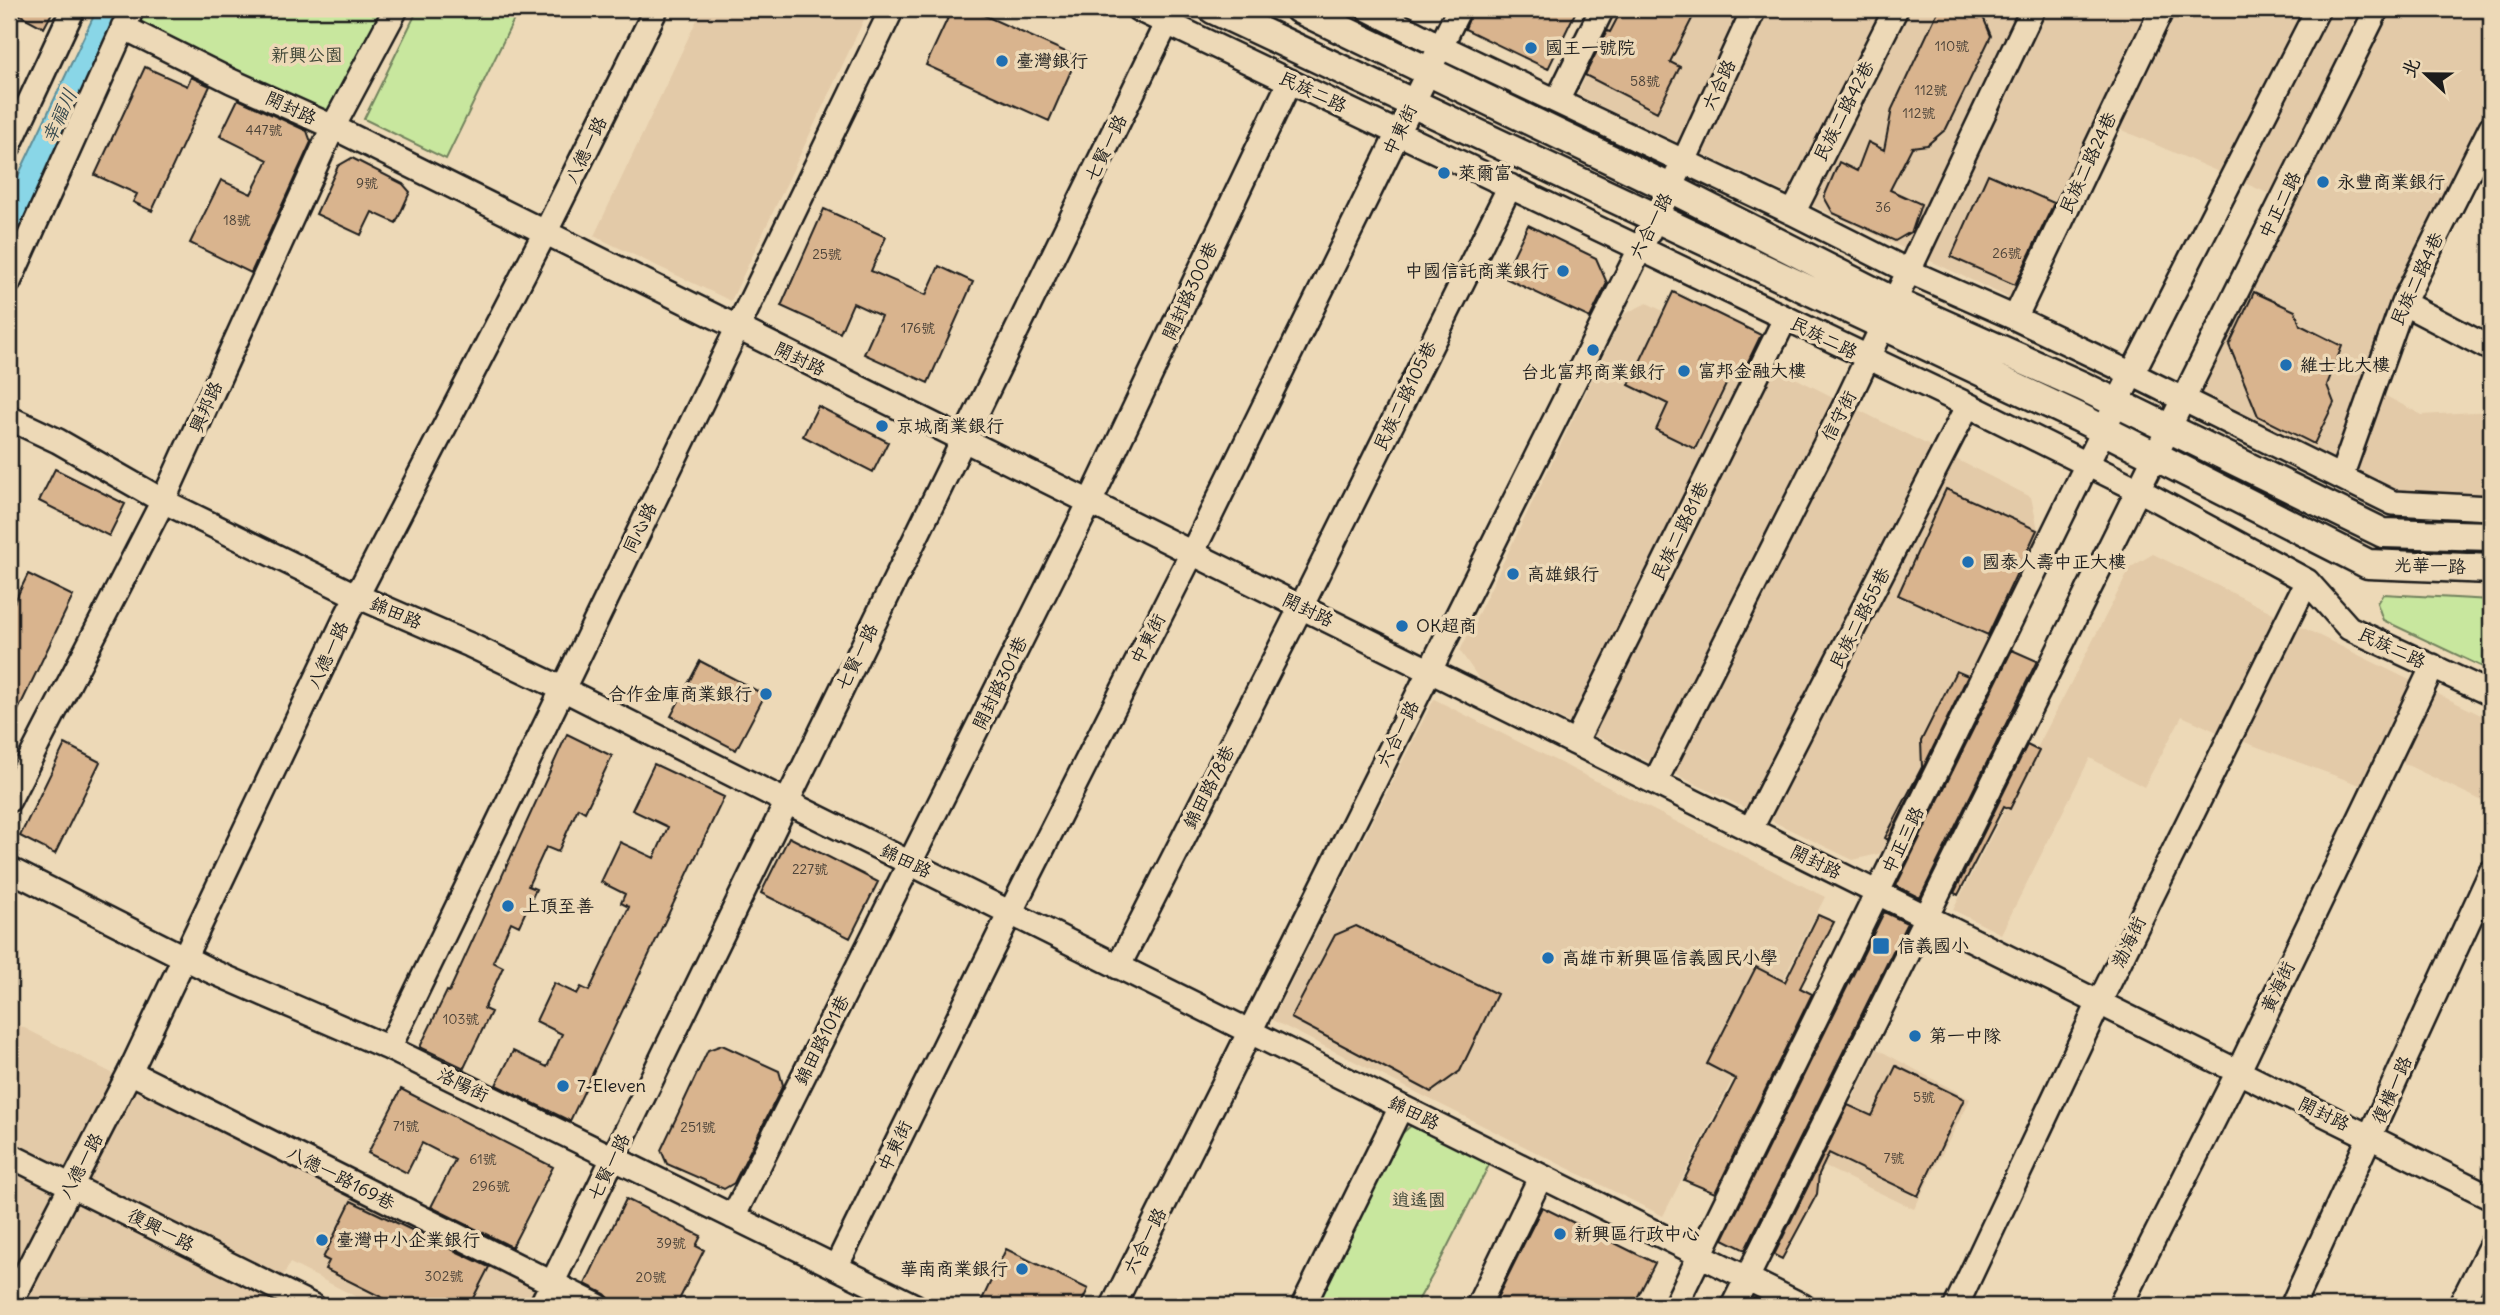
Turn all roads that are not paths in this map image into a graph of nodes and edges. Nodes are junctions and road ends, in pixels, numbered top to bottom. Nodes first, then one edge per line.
1 (73, 9) edge
2 (396, 9) edge
3 (656, 9) edge
4 (892, 9) edge
5 (1138, 9) edge
6 (1213, 9) edge
7 (1299, 9) edge
8 (1368, 9) edge
9 (1459, 9) edge
10 (1602, 9) edge
11 (1754, 9) edge
12 (1896, 9) edge
13 (2032, 9) edge
14 (2162, 9) edge
15 (2318, 9) edge
16 (2377, 9) edge
17 (1170, 15) edge
18 (128, 18) edge
19 (1434, 58) junction
20 (1290, 81) junction
21 (1557, 101) junction
22 (1413, 103) junction
23 (333, 127) junction
24 (2491, 127) edge
25 (1399, 132) junction
26 (9, 146) edge
27 (2484, 160) edge
28 (1684, 161) junction
29 (1510, 186) junction
30 (1670, 188) junction
31 (1793, 213) junction
32 (1655, 218) junction
33 (544, 232) junction
34 (1640, 249) junction
35 (1908, 271) junction
36 (9, 282) edge
37 (2403, 303) junction
38 (1888, 314) junction
39 (2015, 318) junction
40 (1785, 319) junction
41 (737, 328) junction
42 (2491, 349) edge
43 (1867, 358) junction
44 (2132, 374) junction
45 (2183, 401) junction
46 (2117, 404) junction
47 (1968, 405) junction
48 (9, 418) edge
49 (2104, 430) junction
50 (2168, 430) junction
51 (963, 439) junction
52 (2156, 456) junction
53 (2087, 465) junction
54 (2341, 477) junction
55 (2139, 490) junction
56 (163, 501) junction
57 (1090, 502) junction
58 (2491, 508) edge
59 (2383, 533) joint
60 (2491, 536) edge
61 (1192, 553) junction
62 (2368, 564) joint
63 (2491, 569) edge
64 (2307, 581) junction
65 (357, 596) junction
66 (1301, 607) junction
67 (2433, 666) junction
68 (1430, 671) junction
69 (563, 688) junction
70 (2491, 694) edge
71 (1575, 743) junction
72 (1655, 782) junction
73 (9, 800) edge
74 (787, 802) junction
75 (1750, 830) junction
76 (911, 864) junction
77 (9, 869) edge
78 (2491, 872) edge
79 (1877, 893) junction
80 (1010, 913) junction
81 (1926, 917) junction
82 (186, 958) junction
83 (1118, 967) junction
84 (2099, 1003) junction
85 (1250, 1032) junction
86 (389, 1048) junction
87 (130, 1072) junction
88 (2238, 1072) junction
89 (1401, 1107) junction
90 (2371, 1138) junction
91 (9, 1155) edge
92 (613, 1158) junction
93 (1541, 1176) junction
94 (71, 1185) junction
95 (2491, 1197) edge
96 (733, 1217) junction
97 (2491, 1245) edge
98 (1700, 1255) junction
99 (836, 1268) junction
100 (1747, 1278) junction
101 (552, 1284) junction
102 (9, 1306) edge
103 (313, 1306) edge
104 (541, 1306) edge
105 (598, 1306) edge
106 (915, 1306) edge
107 (1113, 1306) edge
108 (1303, 1306) edge
109 (1478, 1306) edge
110 (1675, 1306) edge
111 (1733, 1306) edge
112 (1803, 1306) edge
113 (1956, 1306) edge
114 (2120, 1306) edge
115 (2292, 1306) edge
116 (2460, 1306) edge

1 - 26 street
2 - 23 street, 興邦路
3 - 33 street, 八德一路
4 - 41 street, 同心路
5 - 17 street, 民族二路
6 - 22 main road, 民族二路
7 - 19 main road, 民族二路
8 - 19 street, 民族二路
9 - 19 street, 中東街
10 - 21 street
11 - 28 street, 六合路
12 - 31 street, 民族二路42巷
13 - 35 street, 信守街
14 - 39 street, 民族二路24巷
15 - 44 street
16 - 45 street, 中正二路
17 - 20 street, 民族二路
17 - 51 street, 七賢一路
18 - 23 street, 開封路
18 - 36 street
19 - 21 street, 民族二路
19 - 22 street, 中東街
19 - 30 main road, 民族二路
20 - 25 street, 民族二路
20 - 57 street, 開封路300巷
21 - 28 street, 民族二路
22 - 25 street, 中東街
22 - 32 main road, 民族二路
23 - 33 street, 開封路
23 - 56 street, 興邦路
24 - 27 street, 民族二路4巷
25 - 29 street, 民族二路
25 - 61 street, 中東街
27 - 37 street, 民族二路4巷
28 - 30 street, 六合一路
28 - 31 street, 民族二路
29 - 34 street, 民族二路
29 - 66 street, 民族二路105巷
30 - 32 street, 六合一路
30 - 38 main road, 民族二路
31 - 35 street, 民族二路
32 - 34 street, 六合一路
32 - 38 main road, 民族二路
33 - 41 street, 開封路
33 - 65 street, 八德一路
34 - 40 street, 民族二路
34 - 68 street, 六合一路
35 - 38 street, 信守街
35 - 39 street, 民族二路
37 - 42 street
37 - 54 street, 民族二路4巷
38 - 43 street, 信守街
38 - 46 main road, 民族二路
38 - 49 main road, 民族二路
39 - 44 street, 民族二路
40 - 43 street, 民族二路
40 - 71 street, 民族二路81巷
41 - 51 street, 開封路
41 - 69 street, 同心路
43 - 47 street, 民族二路
43 - 72 street, 信守街
44 - 45 street, 民族二路
44 - 46 street, 中正三路
45 - 50 street
45 - 54 street, 民族二路
46 - 49 street, 中正三路
46 - 50 main road, 民族二路
47 - 53 street, 民族二路
47 - 75 street, 民族二路55巷
48 - 56 street, 錦田路
49 - 52 main road, 民族二路
49 - 53 street, 中正三路
50 - 52 street
50 - 59 main road, 民族二路
51 - 57 street, 開封路
51 - 74 street, 七賢一路
52 - 55 street
52 - 62 main road, 民族二路
53 - 55 street, 民族二路
53 - 79 street, 中正三路
54 - 58 street, 民族二路
55 - 64 street, 民族二路
55 - 81 street
56 - 65 street, 錦田路
56 - 73 street, 興邦路
57 - 61 street, 開封路
57 - 76 street, 開封路301巷
59 - 60 main road, 光華一路
61 - 66 street, 開封路
61 - 80 street, 中東街
62 - 63 main road, 光華一路
64 - 67 street, 民族二路
64 - 84 street, 渤海街
65 - 69 street, 錦田路
65 - 82 street, 八德一路
66 - 68 street, 開封路
66 - 83 street, 錦田路78巷
67 - 70 street, 民族二路
67 - 88 street, 黃海街
68 - 71 street, 開封路
68 - 85 street, 六合一路
69 - 74 street, 錦田路
69 - 86 street, 同心路
71 - 72 street, 開封路
72 - 75 street, 開封路
74 - 76 street, 錦田路
74 - 92 street, 七賢一路
75 - 79 street, 開封路
76 - 80 street, 錦田路
76 - 96 street, 錦田路101巷
77 - 82 street, 洛陽街
78 - 90 street, 復橫一路
79 - 81 street, 開封路
79 - 98 street, 中正三路
80 - 83 street, 錦田路
80 - 99 street, 中東街
81 - 84 street, 開封路
81 - 100 street
82 - 86 street, 洛陽街
82 - 87 street, 八德一路
83 - 85 street, 錦田路
84 - 88 street, 開封路
84 - 113 street, 渤海街
85 - 89 street, 錦田路
85 - 107 street, 六合一路
86 - 92 street, 洛陽街
87 - 94 street, 八德一路
87 - 101 street, 八德一路169巷
88 - 90 street, 開封路
88 - 114 street, 黃海街
89 - 93 street, 錦田路
89 - 108 street
90 - 95 street, 開封路
90 - 115 street, 復橫一路
91 - 94 street, 復興一路
92 - 96 street, 洛陽街
92 - 101 street, 七賢一路
93 - 98 street, 錦田路
93 - 109 street
94 - 102 street, 八德一路
94 - 103 street, 復興一路
96 - 99 street, 洛陽街
97 - 116 street
98 - 100 street, 錦田路
98 - 110 street, 中正三路
99 - 106 street, 洛陽街
100 - 111 street
100 - 112 street, 錦田路
101 - 104 street, 七賢一路
101 - 105 street, 八德一路169巷

